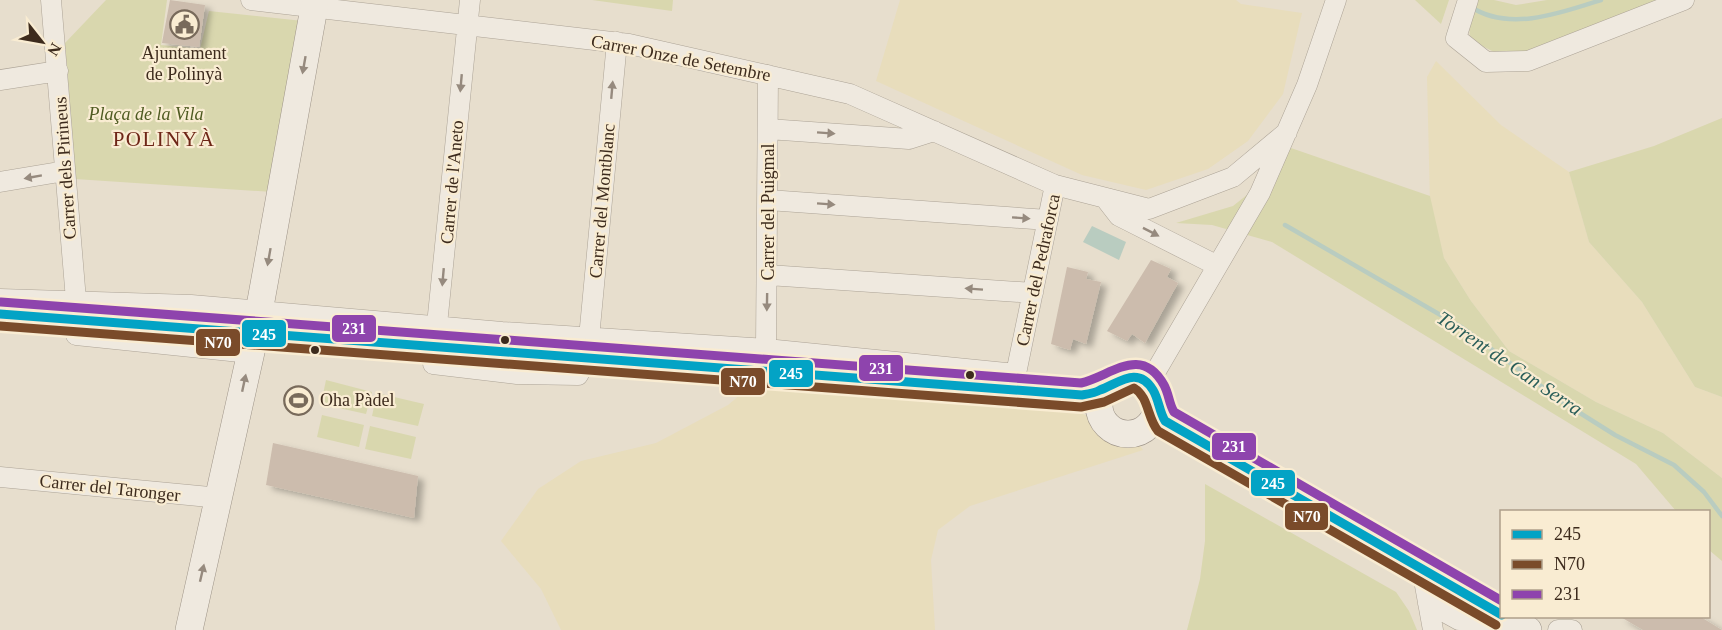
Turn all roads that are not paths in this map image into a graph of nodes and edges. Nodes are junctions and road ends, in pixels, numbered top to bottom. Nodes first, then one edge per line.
1 (51, 0) edge
2 (251, 0) edge
3 (470, 0) edge
4 (1336, 0) edge
5 (1468, 0) edge
6 (1684, 0) edge
7 (314, 8) junction
8 (467, 25) junction
9 (617, 42) junction
10 (58, 71) junction
11 (768, 75) junction
12 (0, 80) edge
13 (768, 129) junction
14 (934, 131) junction
15 (1287, 132) junction
16 (65, 171) junction
17 (0, 182) edge
18 (1055, 184) junction
19 (1105, 198) junction
20 (768, 200) junction
21 (1048, 220) junction
22 (1216, 265) junction
23 (768, 275) junction
24 (1033, 293) junction
25 (0, 299) edge
26 (0, 314) edge
27 (76, 318) junction
28 (255, 333) junction
29 (436, 346) junction
30 (588, 348) junction
31 (766, 349) junction
32 (1014, 383) junction
33 (1095, 398) junction
34 (1153, 398) junction
35 (0, 477) edge
36 (220, 498) junction
37 (1422, 569) junction
38 (1428, 603) junction
39 (1500, 616) edge
40 (1462, 617) edge
41 (1507, 618) edge
42 (189, 630) edge
43 (1433, 630) edge
44 (1496, 630) edge
45 (1528, 630) edge
46 (1558, 630) edge
47 (1572, 630) edge

1 - 10 street, Carrer dels Pirineus
2 - 7 street, Carrer Onze de Setembre
3 - 8 street, Carrer de l'Aneto
4 - 15 street
5 - 6 street
7 - 8 street, Carrer Onze de Setembre
7 -> 28 street
8 - 9 street, Carrer Onze de Setembre
8 -> 29 street, Carrer de l'Aneto
9 - 11 street, Carrer Onze de Setembre
30 -> 9 street, Carrer del Montblanc
10 - 12 street
10 - 16 street, Carrer dels Pirineus
11 - 13 street, Carrer del Puigmal
11 - 14 street, Carrer Onze de Setembre
13 -> 14 street
13 - 20 street, Carrer del Puigmal
14 - 18 street, Carrer Onze de Setembre
15 - 19 street, Carrer Onze de Setembre
15 - 22 street
16 -> 17 street
16 - 27 street, Carrer dels Pirineus
18 - 19 street, Carrer Onze de Setembre
18 - 21 street, Carrer del Pedraforca
19 -> 22 street
20 -> 21 street
20 - 23 street, Carrer del Puigmal
21 - 24 street, Carrer del Pedraforca
22 - 34 street
24 -> 23 street
23 -> 31 street, Carrer del Puigmal
24 - 32 street, Carrer del Pedraforca
25 - 27 street
26 - 27 street
27 - 28 street
28 - 29 street
36 -> 28 street
29 - 30 street
30 - 31 street
30 - 32 street
31 - 32 street
32 - 33 street
33 - 34 street
33 - 34 street
34 - 37 street
35 - 36 street, Carrer del Taronger
42 -> 36 street
37 - 38 street
37 - 40 street
38 - 40 street
38 - 43 street
39 - 40 street
40 - 44 street
41 - 45 street
46 - 47 street

